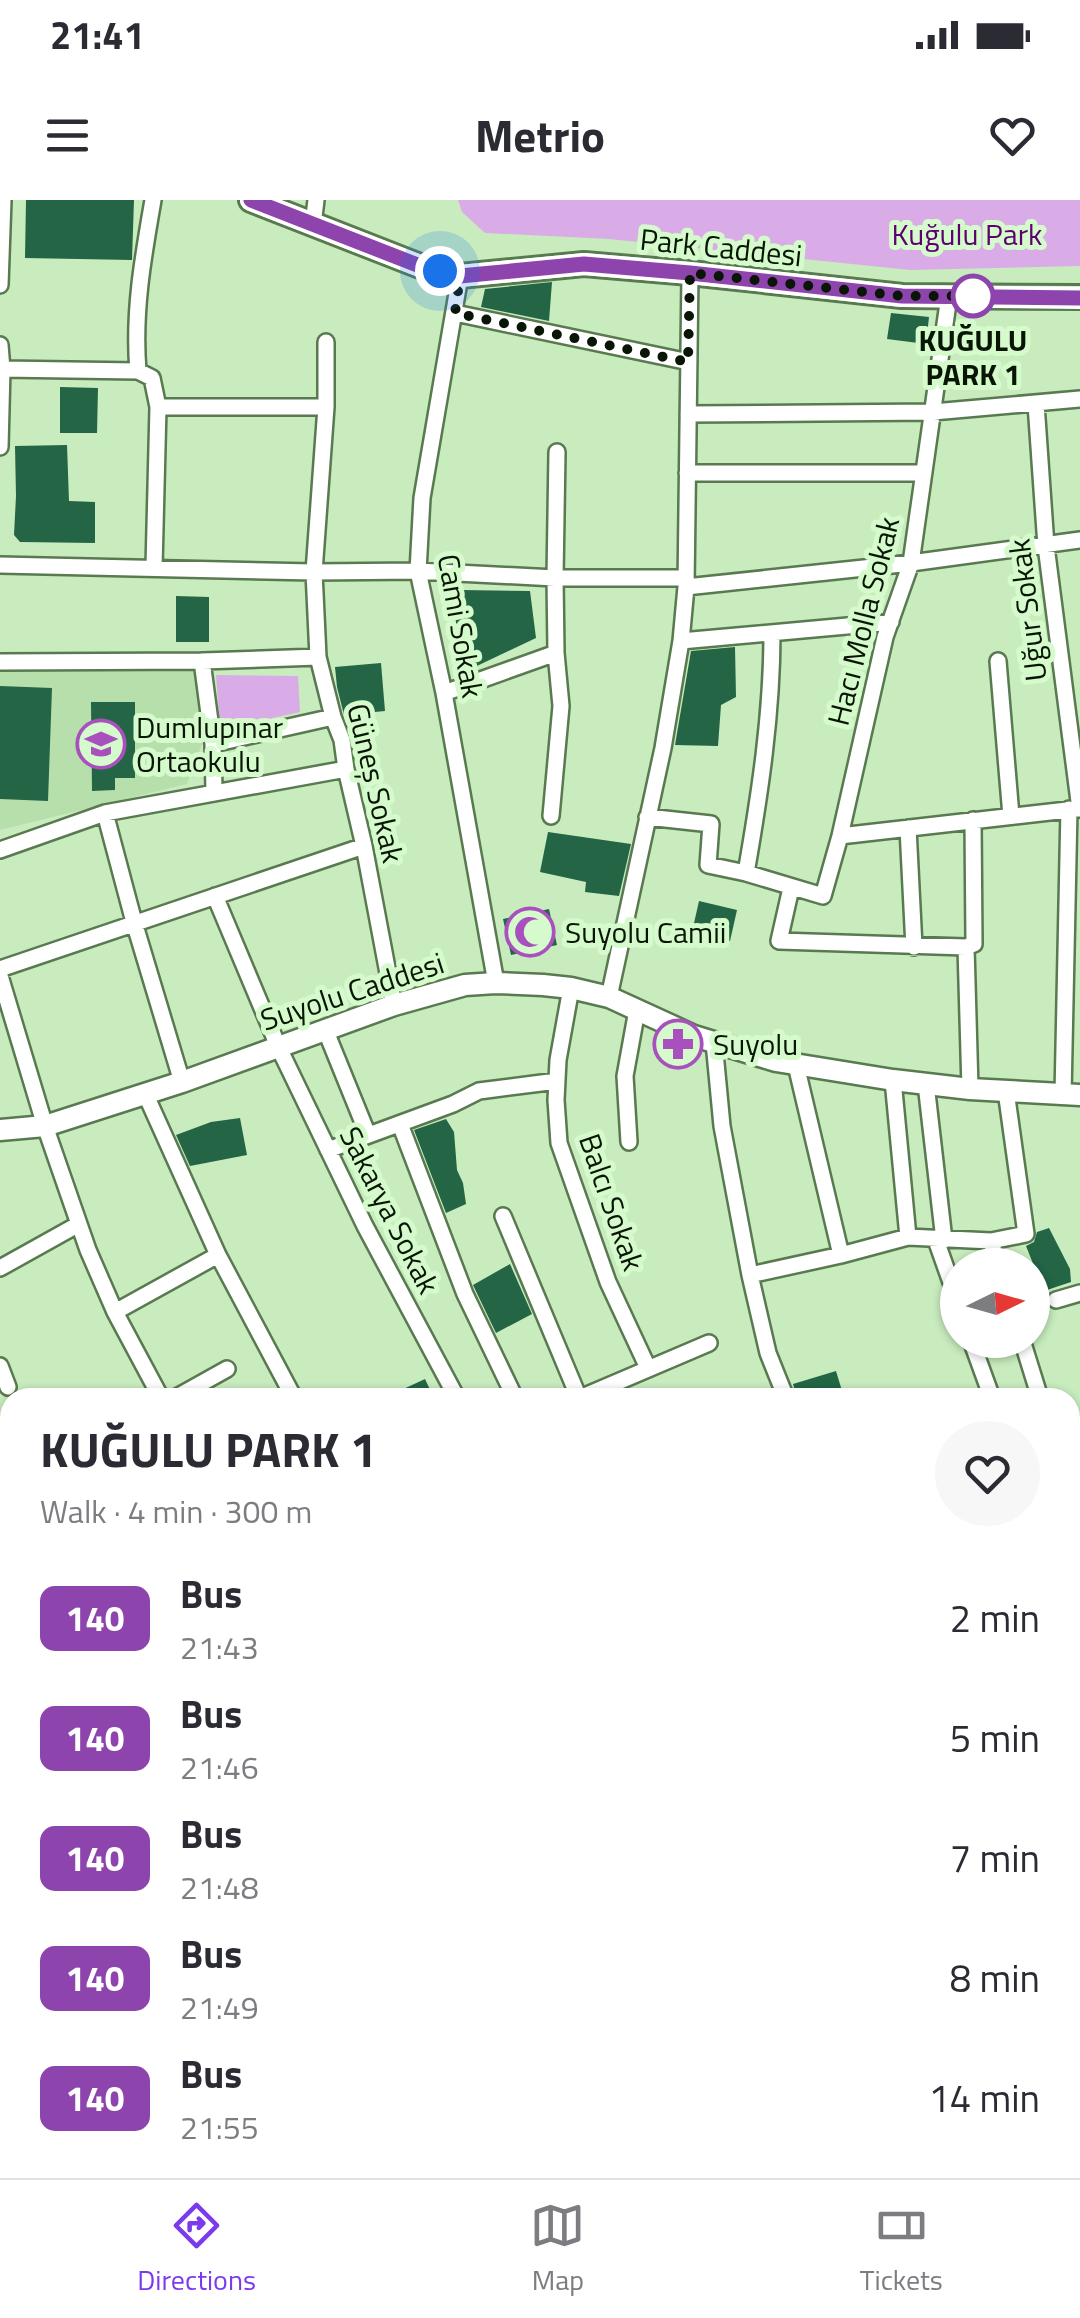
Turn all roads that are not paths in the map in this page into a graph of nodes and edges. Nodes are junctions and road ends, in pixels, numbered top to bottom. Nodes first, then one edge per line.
1 (3, 200) edge
2 (153, 200) edge
3 (251, 200) edge
4 (316, 200) edge
5 (314, 225) junction
6 (690, 273) junction
7 (460, 276) junction
8 (0, 285) edge
9 (949, 296) junction
10 (1080, 298) edge
11 (455, 313) junction
12 (326, 342) dead end
13 (0, 346) edge
14 (688, 362) junction
15 (2, 369) edge
16 (138, 371) junction
17 (1080, 399) edge
18 (1036, 404) junction
19 (158, 407) junction
20 (326, 407) junction
21 (933, 412) junction
22 (688, 414) junction
23 (0, 447) edge
24 (557, 452) dead end
25 (687, 473) junction
26 (924, 473) junction
27 (1080, 540) edge
28 (1046, 546) junction
29 (911, 563) junction
30 (0, 565) edge
31 (154, 567) junction
32 (314, 572) junction
33 (418, 572) junction
34 (555, 578) junction
35 (686, 583) junction
36 (891, 622) junction
37 (772, 633) junction
38 (681, 641) junction
39 (556, 653) junction
40 (318, 657) junction
41 (202, 661) junction
42 (998, 661) dead end
43 (0, 662) edge
44 (444, 693) junction
45 (333, 717) junction
46 (213, 744) junction
47 (346, 768) junction
48 (214, 791) junction
49 (1076, 809) edge
50 (106, 813) junction
51 (551, 816) dead end
52 (1011, 816) junction
53 (648, 817) junction
54 (973, 820) junction
55 (908, 828) junction
56 (840, 836) junction
57 (364, 846) junction
58 (0, 850) edge
59 (746, 873) junction
60 (791, 888) junction
61 (215, 896) junction
62 (134, 922) junction
63 (914, 947) junction
64 (966, 947) junction
65 (0, 972) edge
66 (496, 983) junction
67 (571, 988) junction
68 (608, 997) junction
69 (394, 1005) junction
70 (638, 1010) junction
71 (324, 1029) junction
72 (714, 1042) junction
73 (278, 1046) junction
74 (796, 1065) junction
75 (894, 1080) junction
76 (557, 1081) junction
77 (182, 1082) junction
78 (926, 1084) junction
79 (970, 1089) junction
80 (1006, 1092) junction
81 (145, 1093) junction
82 (1072, 1095) edge
83 (400, 1124) junction
84 (46, 1126) junction
85 (0, 1130) edge
86 (368, 1136) junction
87 (629, 1142) dead end
88 (328, 1150) junction
89 (504, 1216) dead end
90 (79, 1224) junction
91 (908, 1237) junction
92 (940, 1240) junction
93 (990, 1241) junction
94 (942, 1248) edge
95 (992, 1248) edge
96 (218, 1255) junction
97 (841, 1255) junction
98 (0, 1268) edge
99 (750, 1276) junction
100 (1080, 1293) edge
101 (1056, 1300) dead end
102 (114, 1312) junction
103 (709, 1343) dead end
104 (978, 1358) edge
105 (1028, 1358) edge
106 (0, 1366) edge
107 (227, 1368) dead end
108 (648, 1368) junction
109 (8, 1387) dead end
110 (156, 1388) edge
111 (193, 1388) edge
112 (289, 1388) edge
113 (451, 1388) edge
114 (510, 1388) edge
115 (576, 1388) edge
116 (610, 1388) edge
117 (782, 1388) edge
118 (988, 1388) edge
119 (1037, 1388) edge

1 - 8 street
2 - 16 street
3 - 5 main road, Park Caddesi
4 - 5 street
5 - 7 main road, Park Caddesi
6 - 7 main road, Park Caddesi
6 - 9 main road, Park Caddesi
6 - 14 street
7 - 11 street, Cami Sokak
9 - 10 main road, Park Caddesi
9 - 21 street, Hacı Molla Sokak
11 - 14 street
11 - 33 street, Cami Sokak
12 - 20 street, Güneş Sokak
13 - 15 street
14 - 22 street
15 - 16 street
15 - 23 street
16 - 19 street
17 - 18 street
18 - 21 street
18 - 28 street, Uğur Sokak
19 - 20 street
19 - 31 street
20 - 32 street, Güneş Sokak
21 - 22 street
21 - 26 street, Hacı Molla Sokak
22 - 25 street
24 - 34 street
25 - 26 street
25 - 35 street
26 - 29 street, Hacı Molla Sokak
27 - 28 street
28 - 29 street
28 - 49 street, Uğur Sokak
29 - 35 street
29 - 36 street, Hacı Molla Sokak
30 - 31 street
31 - 32 street
32 - 33 street
32 - 40 street, Güneş Sokak
33 - 34 street
33 - 44 street, Cami Sokak
34 - 35 street
34 - 39 street
35 - 38 street
36 - 37 street
36 - 56 street, Hacı Molla Sokak
37 - 38 street
37 - 59 street
38 - 53 street
39 - 44 street
39 - 51 street
40 - 41 street
40 - 45 street, Güneş Sokak
41 - 43 street
41 - 46 street
42 - 52 street
44 - 66 street, Cami Sokak
45 - 46 street
45 - 47 street, Güneş Sokak
46 - 48 street
47 - 48 street
47 - 57 street, Güneş Sokak
48 - 50 street
49 - 52 street
49 - 82 street, Uğur Sokak
50 - 58 street
50 - 62 street
52 - 54 street
53 - 59 street
53 - 68 street
54 - 55 street
54 - 64 street
55 - 56 street
55 - 63 street
56 - 60 street, Hacı Molla Sokak
57 - 61 street
57 - 69 street, Güneş Sokak
59 - 60 street
60 - 63 street
61 - 62 street
61 - 73 street, Sakarya Sokak
62 - 65 street
62 - 77 street
63 - 64 street
64 - 79 street
65 - 84 street
66 - 67 street, Suyolu Caddesi
66 - 69 street, Suyolu Caddesi
67 - 68 street, Suyolu Caddesi
67 - 76 street, Balcı Sokak
68 - 70 street, Suyolu Caddesi
69 - 71 street, Suyolu Caddesi
70 - 72 street, Suyolu Caddesi
70 - 87 street
71 - 73 street, Suyolu Caddesi
71 - 86 street
72 - 74 street, Suyolu Caddesi
72 - 99 street
73 - 77 street, Suyolu Caddesi
73 - 88 street, Sakarya Sokak
74 - 75 street, Suyolu Caddesi
74 - 97 street
75 - 78 street, Suyolu Caddesi
75 - 91 street
76 - 83 street
76 - 108 street, Balcı Sokak
77 - 81 street, Suyolu Caddesi
78 - 79 street, Suyolu Caddesi
78 - 92 street
79 - 80 street, Suyolu Caddesi
80 - 82 street, Suyolu Caddesi
80 - 93 street
81 - 84 street, Suyolu Caddesi
81 - 96 street
83 - 86 street
83 - 114 street
84 - 85 street, Suyolu Caddesi
84 - 90 street
86 - 88 street
88 - 113 street, Sakarya Sokak
89 - 115 street
90 - 98 street
90 - 102 street
91 - 92 street
91 - 97 street
92 - 93 street
92 - 94 street
93 - 95 street
96 - 102 street
96 - 112 street
97 - 99 street
99 - 117 street
100 - 101 street
102 - 110 street
103 - 108 street
104 - 118 street
105 - 119 street
106 - 109 street
107 - 111 street
108 - 116 street

